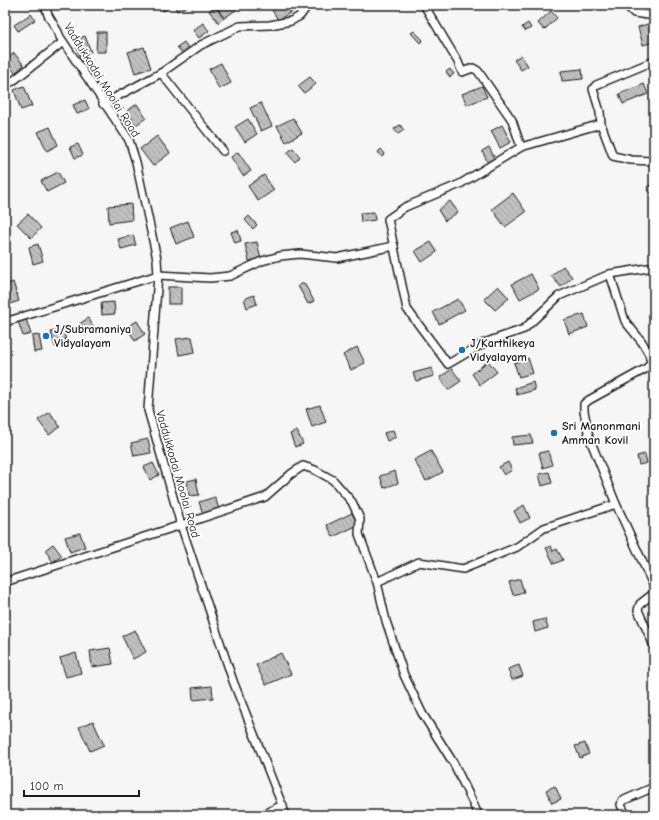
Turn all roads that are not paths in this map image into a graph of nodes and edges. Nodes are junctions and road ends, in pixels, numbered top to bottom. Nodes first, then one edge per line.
1 (44, 5) edge
2 (308, 5) edge
3 (424, 5) edge
4 (626, 5) edge
5 (654, 13) edge
6 (63, 42) junction
7 (654, 61) edge
8 (161, 73) junction
9 (5, 85) edge
10 (104, 104) junction
11 (601, 124) junction
12 (522, 147) junction
13 (223, 151) dead end
14 (654, 164) edge
15 (394, 246) junction
16 (654, 267) edge
17 (610, 274) junction
18 (158, 275) junction
19 (5, 322) edge
20 (616, 504) junction
21 (181, 526) junction
22 (5, 582) edge
23 (377, 582) junction
24 (654, 585) edge
25 (654, 593) edge
26 (654, 646) edge
27 (654, 720) edge
28 (654, 725) edge
29 (654, 787) edge
30 (283, 805) junction
31 (261, 815) edge
32 (286, 815) edge
33 (478, 815) edge
34 (626, 815) edge

1 - 6 street, Vaddukkodai Moolai Road
2 - 8 street
3 - 12 street
4 - 5 street
6 - 9 street
6 - 10 street, Vaddukkodai Moolai Road
7 - 11 street
8 - 10 street
8 - 13 street
10 - 18 street, Vaddukkodai Moolai Road
11 - 12 street
11 - 14 street
12 - 15 street
15 - 17 street
15 - 18 street
16 - 17 street
17 - 20 street
18 - 19 street
18 - 21 street, Vaddukkodai Moolai Road
20 - 23 street
20 - 24 street
21 - 22 street
21 - 23 street
21 - 30 street, Vaddukkodai Moolai Road
23 - 33 street
25 - 26 street
27 - 28 street
29 - 34 street
30 - 31 street
30 - 32 street, Vaddukkodai Moolai Road

